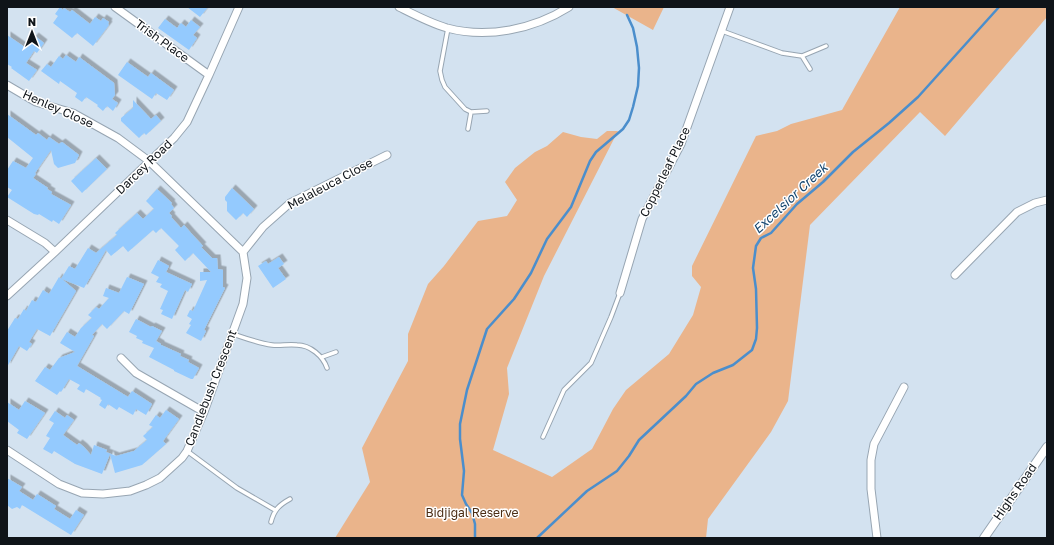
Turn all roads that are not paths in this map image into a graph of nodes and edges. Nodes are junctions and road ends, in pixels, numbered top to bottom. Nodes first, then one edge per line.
1 (115, 7) edge
2 (239, 7) edge
3 (399, 7) edge
4 (569, 7) edge
5 (730, 7) edge
6 (448, 28) junction
7 (722, 31) junction
8 (826, 46) dead end
9 (802, 56) junction
10 (810, 69) dead end
11 (209, 75) junction
12 (7, 85) edge
13 (487, 111) dead end
14 (471, 112) junction
15 (468, 129) dead end
16 (387, 155) dead end
17 (149, 161) junction
18 (1047, 200) edge
19 (7, 220) edge
20 (55, 252) junction
21 (243, 252) junction
22 (955, 275) dead end
23 (620, 293) joint
24 (7, 296) edge
25 (233, 334) junction
26 (336, 352) dead end
27 (322, 357) junction
28 (120, 358) dead end
29 (327, 368) dead end
30 (904, 387) dead end
31 (204, 412) junction
32 (543, 437) dead end
33 (1047, 447) edge
34 (7, 450) edge
35 (187, 451) junction
36 (290, 499) dead end
37 (275, 510) junction
38 (271, 522) dead end
39 (877, 538) edge
40 (984, 538) edge

1 - 11 street, Trish Place
2 - 11 street, Darcey Road
3 - 6 street
4 - 6 street
5 - 7 street, Copperleaf Place
6 - 14 lane
7 - 9 lane
7 - 23 street, Copperleaf Place
8 - 9 lane
9 - 10 lane
11 - 17 street, Darcey Road
12 - 17 street, Henley Close
13 - 14 lane
14 - 15 lane
16 - 21 street, Melaleuca Close
17 - 20 street, Darcey Road
17 - 21 street
18 - 22 street
19 - 20 street
20 - 24 street, Darcey Road
21 - 25 street, Candlebush Crescent
23 - 32 lane
25 - 27 lane
25 - 31 street, Candlebush Crescent
26 - 27 lane
27 - 29 lane
28 - 31 street
30 - 39 street
31 - 35 street, Candlebush Crescent
33 - 40 street, Highs Road
34 - 35 street, Candlebush Crescent
35 - 37 lane
36 - 37 lane
37 - 38 lane

